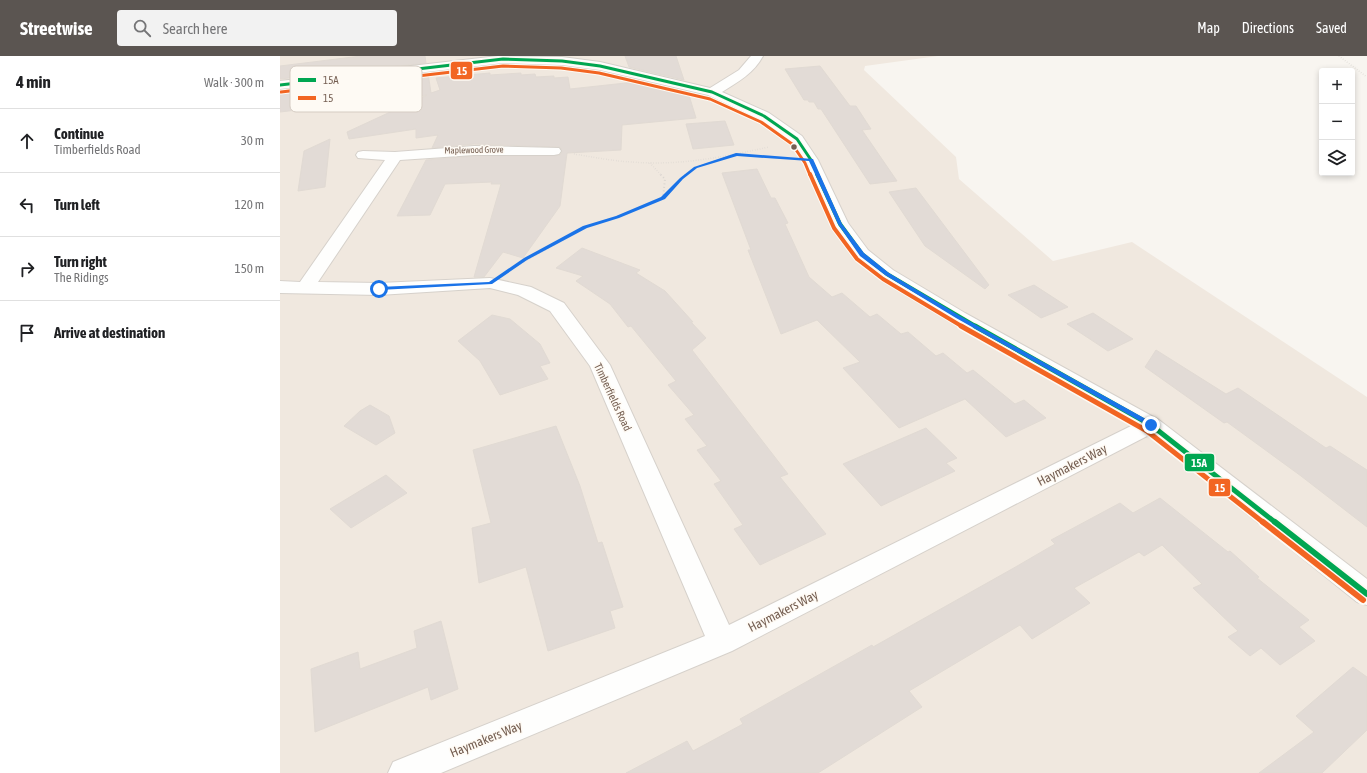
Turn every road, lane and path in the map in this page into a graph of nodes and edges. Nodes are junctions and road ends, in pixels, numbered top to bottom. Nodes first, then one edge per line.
1 (757, 56) edge
2 (1339, 56) edge
3 (504, 57) edge
4 (422, 67) edge
5 (1367, 77) edge
6 (290, 83) edge
7 (280, 84) edge
8 (712, 92) junction
9 (797, 139) junction
10 (554, 151) joint
11 (737, 154) junction
12 (363, 155) dead end
13 (395, 156) junction
14 (811, 160) junction
15 (650, 163) junction
16 (663, 198) junction
17 (490, 283) junction
18 (280, 287) edge
19 (306, 287) junction
20 (1151, 425) junction
21 (1367, 594) edge
22 (722, 642) junction
23 (404, 773) edge

1 - 8 street
2 - 5 path
3 - 4 street
3 - 8 street
6 - 7 street
8 - 9 street
9 - 11 path
9 - 14 street
10 - 13 street, Maplewood Grove
10 - 15 path
11 - 14 path
11 - 15 path
11 - 16 path
12 - 13 street, Maplewood Grove
13 - 19 street
14 - 20 street
15 - 16 path
16 - 17 path
17 - 19 street, Timberfields Road
17 - 22 street, Timberfields Road
18 - 19 street, Timberfields Road
20 - 21 street
20 - 22 street, Haymakers Way
22 - 23 street, Haymakers Way

